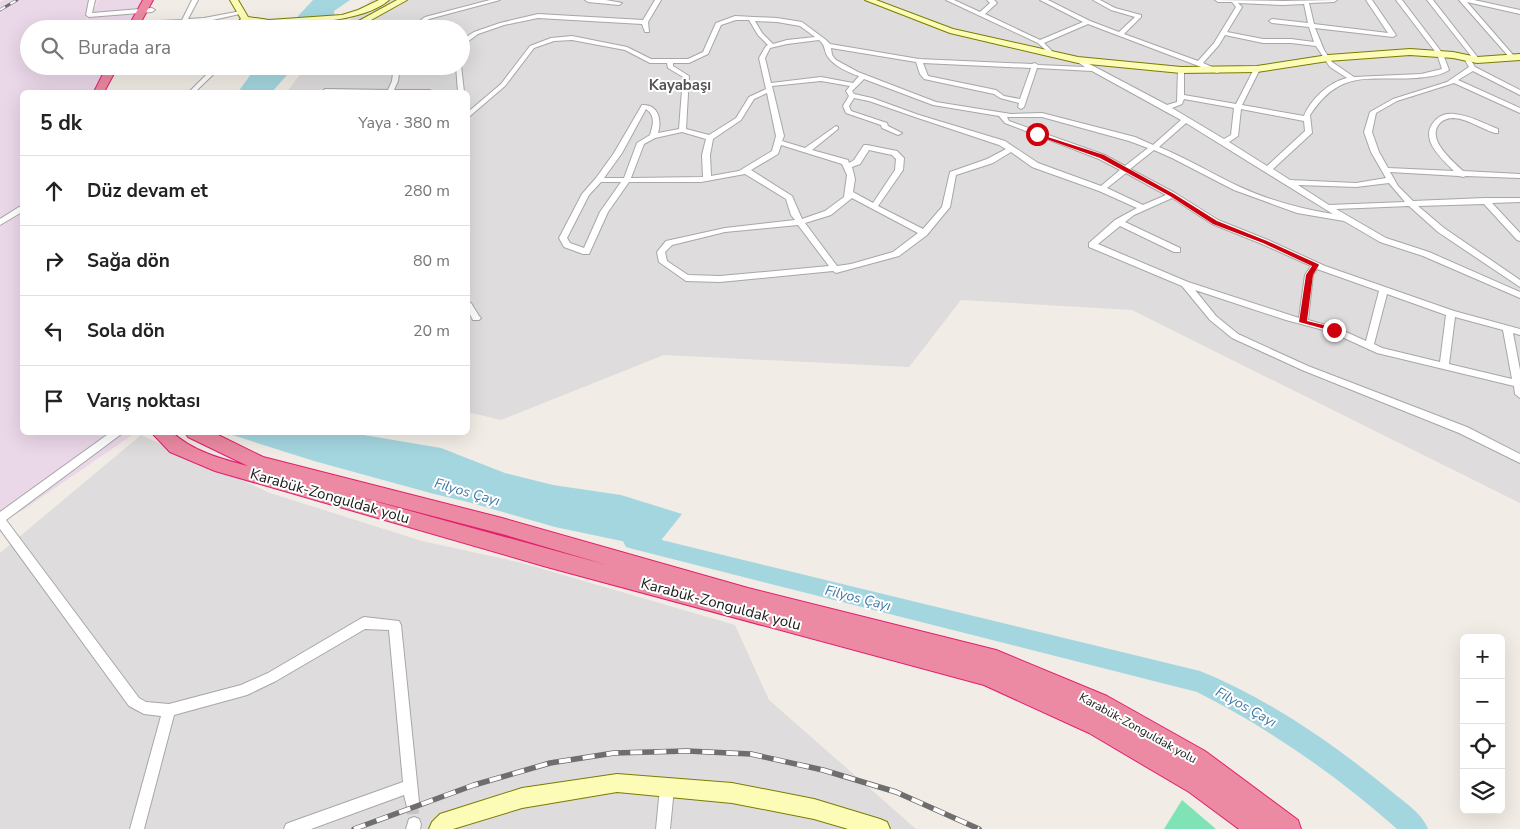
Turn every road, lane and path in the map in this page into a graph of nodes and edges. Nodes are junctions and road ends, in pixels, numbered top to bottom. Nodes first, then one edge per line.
1 (92, 0) edge
2 (157, 0) edge
3 (195, 0) edge
4 (234, 0) edge
5 (385, 0) edge
6 (399, 0) edge
7 (497, 0) edge
8 (588, 0) edge
9 (658, 0) edge
10 (869, 0) edge
11 (949, 0) edge
12 (990, 0) edge
13 (1043, 0) edge
14 (1096, 0) edge
15 (1218, 0) edge
16 (1334, 0) edge
17 (1369, 0) edge
18 (1399, 0) edge
19 (1430, 0) edge
20 (1462, 0) edge
21 (1466, 0) edge
22 (1234, 1) edge
23 (1306, 2) junction
24 (147, 7) edge
25 (620, 10) edge
26 (1520, 12) edge
27 (982, 14) junction
28 (751, 19) junction
29 (141, 20) edge
30 (185, 20) edge
31 (244, 20) edge
32 (314, 20) edge
33 (364, 20) edge
34 (424, 20) edge
35 (1272, 20) dead end
36 (645, 22) junction
37 (1088, 22) junction
38 (1311, 26) junction
39 (647, 31) dead end
40 (1224, 33) junction
41 (1120, 34) junction
42 (470, 36) edge
43 (820, 38) junction
44 (1040, 42) junction
45 (1319, 45) junction
46 (772, 46) junction
47 (828, 46) junction
48 (1052, 54) junction
49 (1440, 54) junction
50 (1516, 57) edge
51 (1328, 58) junction
52 (1078, 60) junction
53 (919, 61) junction
54 (670, 63) junction
55 (1199, 64) junction
56 (1475, 64) junction
57 (1035, 65) junction
58 (1093, 69) junction
59 (1257, 69) junction
60 (1181, 70) junction
61 (1217, 71) junction
62 (111, 75) edge
63 (114, 75) edge
64 (210, 75) edge
65 (396, 75) edge
66 (460, 75) edge
67 (863, 76) junction
68 (1353, 79) junction
69 (1453, 80) junction
70 (854, 85) junction
71 (768, 87) junction
72 (100, 90) edge
73 (109, 90) edge
74 (194, 90) edge
75 (392, 90) edge
76 (461, 90) edge
77 (1520, 93) edge
78 (852, 96) junction
79 (1180, 96) junction
80 (1023, 102) junction
81 (1238, 107) junction
82 (1166, 108) junction
83 (1520, 111) edge
84 (470, 113) edge
85 (1001, 114) junction
86 (1021, 115) junction
87 (1186, 119) junction
88 (1307, 119) junction
89 (836, 128) dead end
90 (682, 130) junction
91 (1495, 131) dead end
92 (898, 133) dead end
93 (653, 136) junction
94 (710, 138) junction
95 (625, 141) junction
96 (779, 142) junction
97 (1224, 142) junction
98 (641, 143) junction
99 (1154, 148) junction
100 (1012, 149) junction
101 (807, 150) junction
102 (848, 166) junction
103 (1125, 169) junction
104 (1268, 169) junction
105 (745, 170) junction
106 (1386, 170) junction
107 (1463, 175) junction
108 (1520, 176) edge
109 (707, 178) junction
110 (599, 180) junction
111 (1391, 180) junction
112 (626, 182) junction
113 (1288, 182) junction
114 (1102, 189) junction
115 (850, 193) junction
116 (1172, 195) junction
117 (1485, 200) junction
118 (1520, 200) edge
119 (1410, 203) junction
120 (20, 204) edge
121 (1326, 206) junction
122 (874, 207) junction
123 (1144, 208) junction
124 (20, 211) edge
125 (10, 217) junction
126 (1346, 219) junction
127 (801, 222) junction
128 (1118, 222) junction
129 (0, 223) edge
130 (924, 233) junction
131 (1520, 238) edge
132 (1177, 250) dead end
133 (1316, 265) junction
134 (836, 270) junction
135 (1185, 284) junction
136 (1520, 284) edge
137 (1384, 290) junction
138 (1520, 295) edge
139 (470, 308) edge
140 (1451, 313) junction
141 (476, 318) dead end
142 (1303, 322) junction
143 (1507, 328) junction
144 (1520, 332) edge
145 (1369, 346) junction
146 (1444, 366) junction
147 (1519, 384) edge
148 (1520, 394) edge
149 (115, 435) edge
150 (163, 435) edge
151 (200, 435) edge
152 (1520, 459) edge
153 (0, 519) edge
154 (169, 710) junction
155 (410, 786) junction
156 (666, 788) junction
157 (412, 802) tunnel mouth
158 (137, 829) edge
159 (291, 829) edge
160 (439, 829) edge
161 (663, 829) edge
162 (880, 829) edge
163 (1259, 829) edge
164 (1289, 829) edge

1 - 24 street
2 - 24 highway
3 - 30 street
4 - 31 street
5 - 32 street
6 - 33 street
7 - 34 street
8 - 25 street
9 - 36 street
10 - 48 street
11 - 27 street
12 - 27 street
13 - 37 street
14 - 41 street
15 - 22 street
16 - 23 street
17 - 38 street
18 - 49 street
19 - 56 street
20 - 50 street
21 - 26 street
22 - 23 street
22 - 40 street
23 - 38 street
24 - 29 highway
25 - 36 street
25 - 42 street
27 - 44 street
28 - 43 street
28 - 46 street
28 - 54 street
35 - 38 street
36 - 39 street
37 - 41 street
37 - 44 street
38 - 45 street
40 - 45 street
40 - 55 street
41 - 55 street
43 - 46 street
43 - 47 street
44 - 48 street
45 - 51 street
46 - 71 street
47 - 53 street
47 - 67 street
48 - 52 street
49 - 51 street
49 - 56 street
49 - 68 street
50 - 56 street
51 - 59 street
51 - 68 street
52 - 58 street
52 - 60 street
53 - 57 street
53 - 80 street
54 - 84 street
54 - 90 street
55 - 61 street
56 - 69 street
56 - 77 street
57 - 58 street
57 - 80 street
58 - 82 street
59 - 61 street
59 - 81 street
60 - 61 street
60 - 79 street
62 - 72 highway
63 - 73 highway
64 - 74 street
65 - 75 street
66 - 76 street
67 - 70 street
67 - 85 street
68 - 88 street
69 - 83 street
69 - 106 street
70 - 71 street
70 - 78 street
71 - 94 street
71 - 96 street
78 - 92 street
78 - 100 street
79 - 81 street
79 - 82 street
80 - 86 street
81 - 88 street
81 - 97 street
82 - 87 street
85 - 86 street
85 - 103 street
86 - 99 street
87 - 97 street
87 - 99 street
88 - 104 street
89 - 101 street
90 - 93 street
90 - 94 street
91 - 107 street
93 - 95 street
93 - 98 street
94 - 109 street
95 - 98 street
95 - 110 street
96 - 101 street
96 - 105 street
97 - 104 street
98 - 112 street
99 - 103 street
99 - 126 street
100 - 114 street
100 - 130 street
101 - 102 street
102 - 115 street
102 - 122 street
103 - 114 street
103 - 116 street
104 - 113 street
105 - 109 street
105 - 127 street
106 - 107 street
106 - 111 street
107 - 108 street
109 - 112 street
110 - 112 street
110 - 112 street
111 - 113 street
111 - 119 street
113 - 121 street
114 - 123 street
115 - 122 street
115 - 127 street
116 - 123 street
116 - 133 street
117 - 118 street
117 - 119 street
117 - 131 street
119 - 121 street
119 - 136 street
120 - 125 street
121 - 126 street
122 - 130 street
123 - 128 street
124 - 125 street
125 - 129 street
126 - 138 street
127 - 134 street
127 - 134 street
128 - 132 street
128 - 135 street
130 - 134 street
133 - 137 street
133 - 142 street
135 - 142 street
135 - 152 street
137 - 140 street
137 - 145 street
139 - 141 street
140 - 143 street
140 - 146 street
142 - 145 street
143 - 144 street
143 - 147 street
145 - 146 street
146 - 147 street
147 - 148 street
149 - 153 street
150 - 163 highway, Karabük-Zonguldak yolu
151 - 164 highway, Karabük-Zonguldak yolu
153 - 154 street
154 - 155 street
154 - 158 street
155 - 157 street
155 - 159 street
156 - 160 street
156 - 161 street
156 - 162 street

